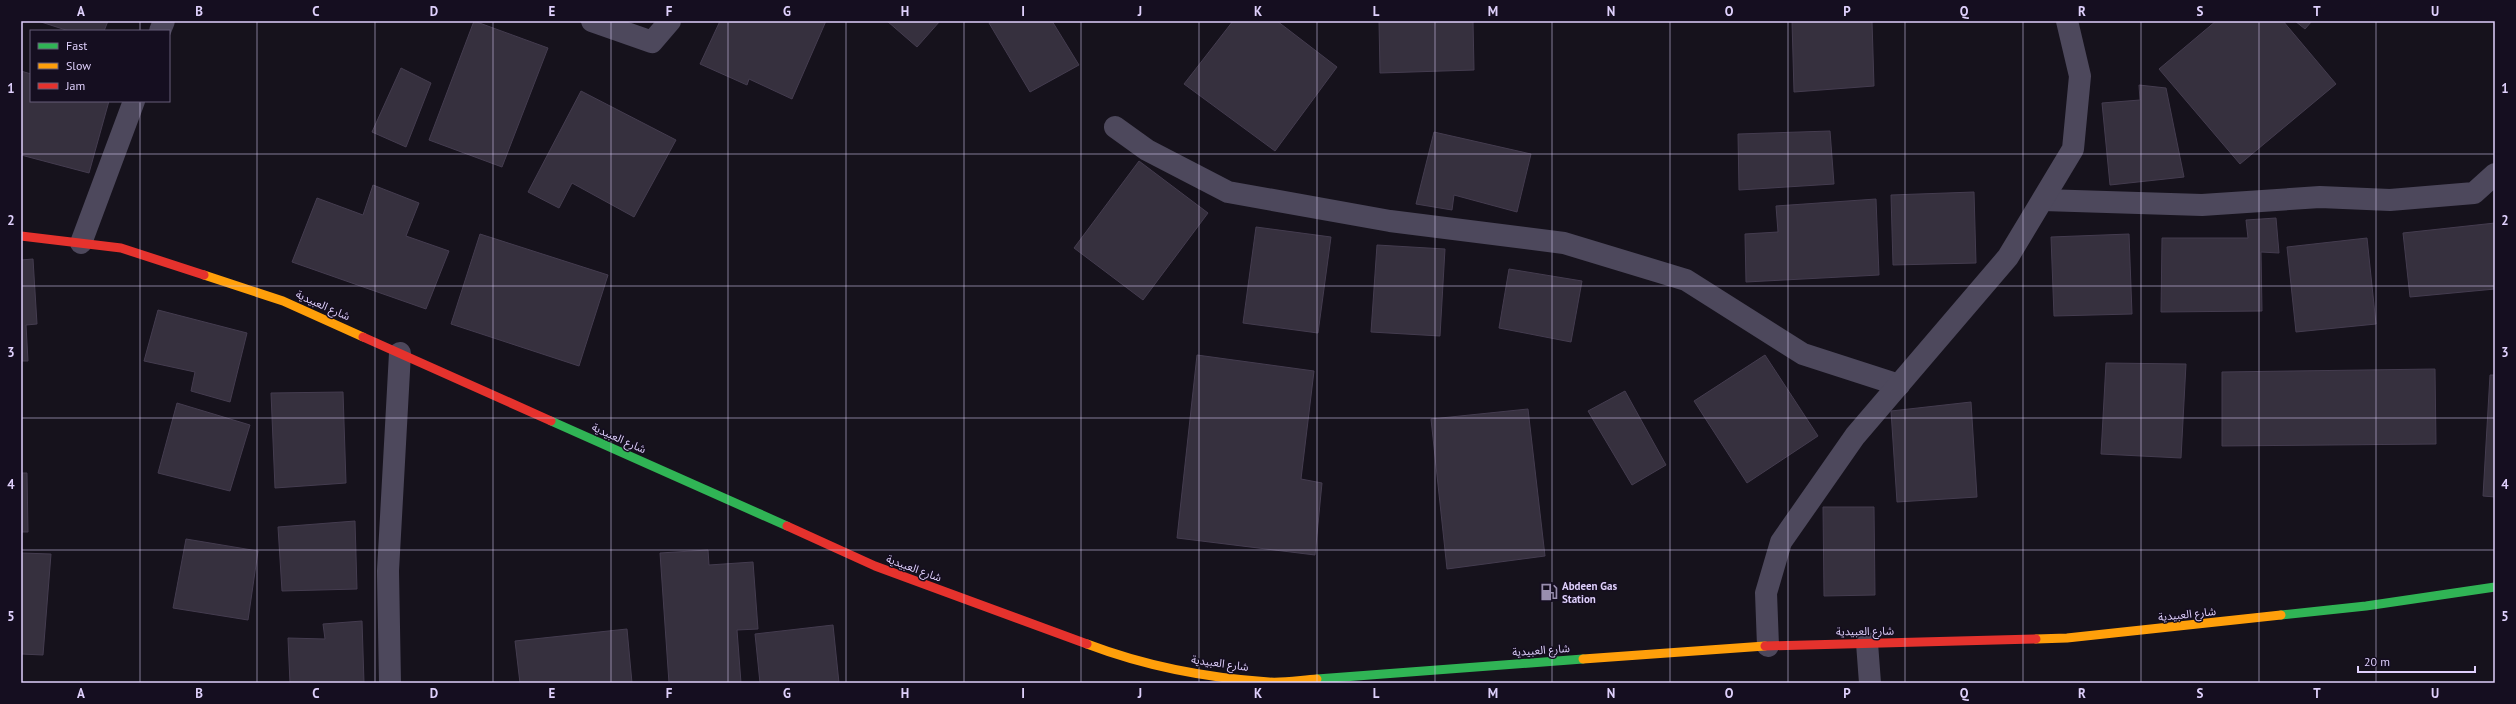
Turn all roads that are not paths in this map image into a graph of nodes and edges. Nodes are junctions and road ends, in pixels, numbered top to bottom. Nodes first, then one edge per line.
1 (592, 21) edge
2 (670, 21) edge
3 (2067, 21) edge
4 (134, 102) edge
5 (1115, 127) dead end
6 (2495, 174) edge
7 (2043, 200) junction
8 (21, 236) edge
9 (80, 243) junction
10 (400, 353) junction
11 (1899, 385) junction
12 (2495, 587) edge
13 (1867, 643) junction
14 (1768, 646) junction
15 (390, 683) edge
16 (1870, 683) edge

1 - 2 street
3 - 7 street
4 - 9 street
5 - 11 street
6 - 7 street
7 - 11 street
8 - 9 main road, شارع العبيدية
9 - 10 main road, شارع العبيدية
10 - 14 main road, شارع العبيدية
10 - 15 street
11 - 14 street
12 - 13 main road, شارع العبيدية
13 - 14 main road, شارع العبيدية
13 - 16 street

